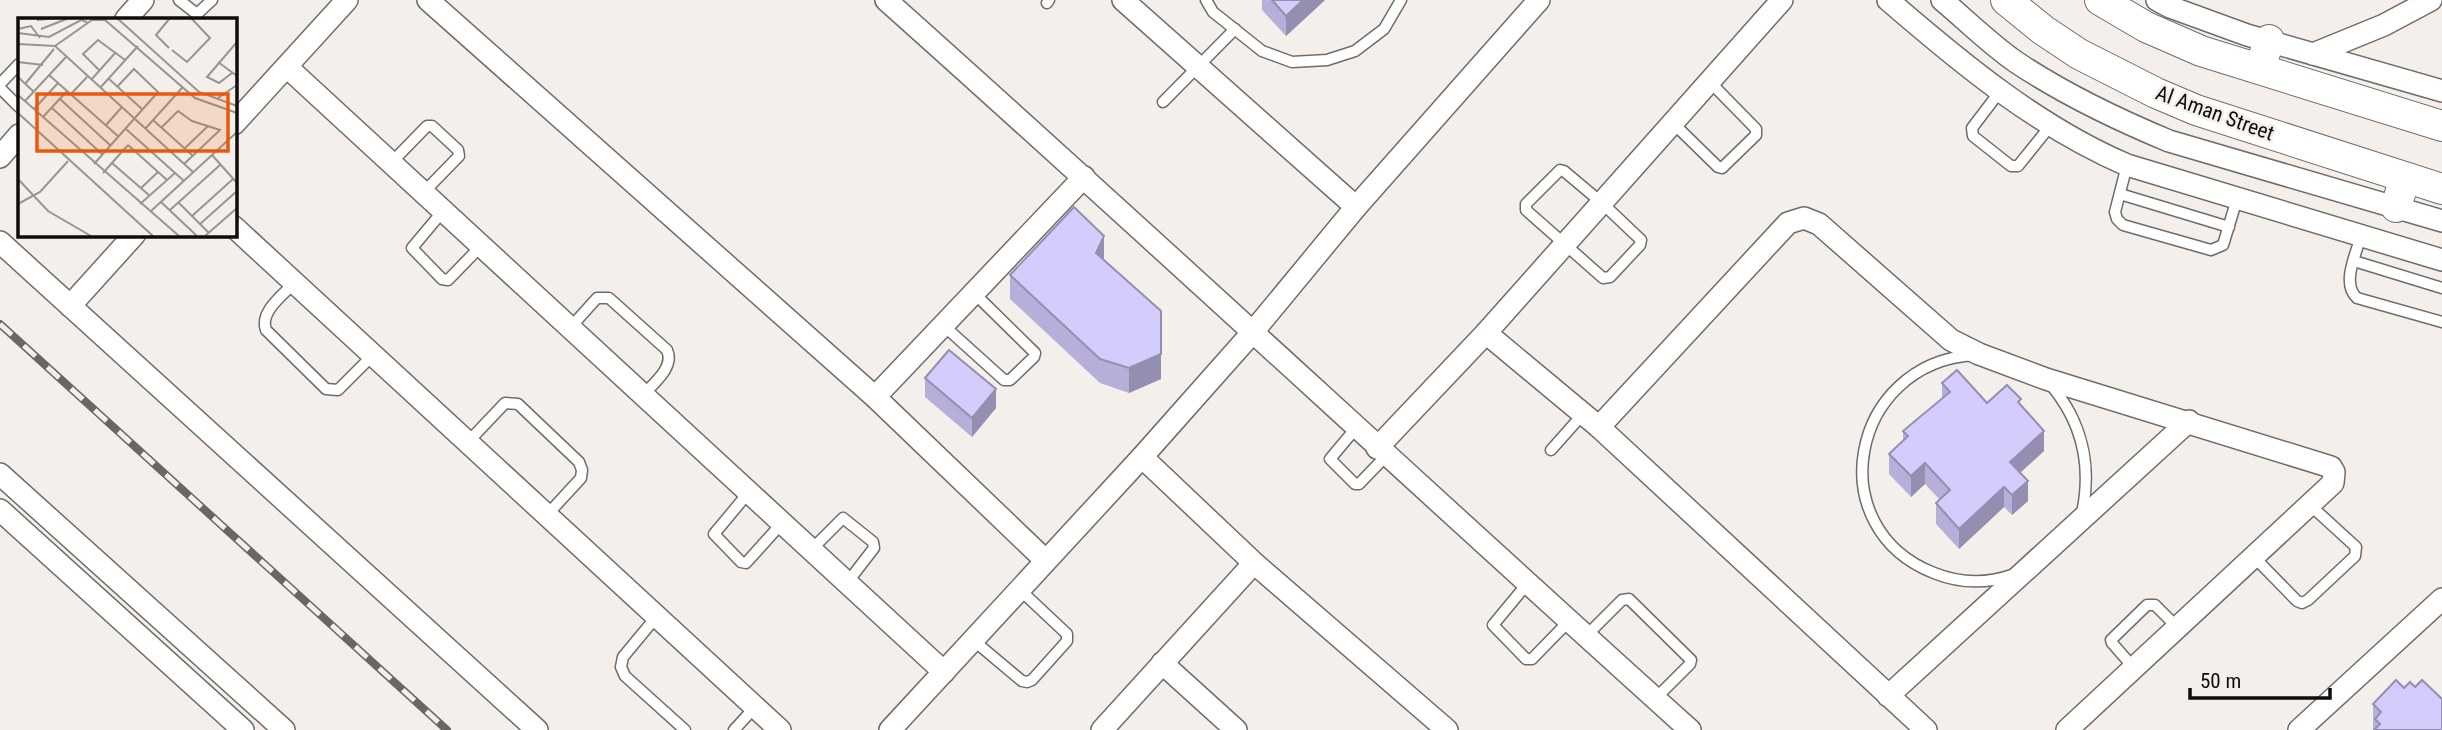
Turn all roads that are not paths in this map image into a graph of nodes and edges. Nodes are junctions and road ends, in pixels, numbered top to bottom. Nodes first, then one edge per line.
1 (144, 0) edge
2 (179, 0) edge
3 (212, 0) edge
4 (347, 0) edge
5 (886, 0) edge
6 (1123, 0) edge
7 (1206, 0) edge
8 (1401, 0) edge
9 (1539, 0) edge
10 (1782, 0) edge
11 (1888, 0) edge
12 (1942, 0) edge
13 (2006, 0) edge
14 (2100, 0) edge
15 (2157, 0) edge
16 (2431, 0) edge
17 (434, 2) edge
18 (127, 18) edge
19 (1235, 29) junction
20 (2269, 40) junction
21 (2313, 54) junction
22 (18, 65) edge
23 (1197, 66) junction
24 (287, 67) junction
25 (2260, 69) junction
26 (1710, 82) junction
27 (0, 86) edge
28 (2001, 90) junction
29 (2442, 91) edge
30 (1163, 102) dead end
31 (18, 106) edge
32 (236, 122) edge
33 (1673, 123) junction
34 (2051, 125) junction
35 (2442, 126) edge
36 (18, 136) edge
37 (0, 156) edge
38 (391, 163) junction
39 (2127, 164) junction
40 (1084, 177) junction
41 (2405, 178) junction
42 (2442, 189) edge
43 (423, 193) junction
44 (2120, 194) junction
45 (2237, 199) junction
46 (1602, 203) junction
47 (1356, 207) junction
48 (2396, 207) junction
49 (443, 211) junction
50 (2442, 221) edge
51 (2229, 227) junction
52 (236, 229) edge
53 (133, 236) edge
54 (2361, 236) junction
55 (0, 242) edge
56 (1565, 245) junction
57 (481, 246) junction
58 (2442, 260) edge
59 (2354, 261) junction
60 (295, 282) junction
61 (2442, 288) edge
62 (974, 293) junction
63 (70, 306) junction
64 (2442, 322) edge
65 (943, 325) junction
66 (570, 328) junction
67 (1252, 333) junction
68 (1486, 333) junction
69 (1979, 354) junction
70 (373, 355) junction
71 (2046, 379) junction
72 (643, 395) junction
73 (875, 397) junction
74 (1591, 421) junction
75 (2189, 421) junction
76 (1356, 428) junction
77 (468, 442) junction
78 (1551, 450) dead end
79 (1381, 452) junction
80 (1142, 457) junction
81 (0, 474) edge
82 (749, 492) junction
83 (2310, 505) junction
84 (0, 510) edge
85 (547, 515) junction
86 (2081, 520) junction
87 (782, 523) junction
88 (811, 550) junction
89 (2254, 557) junction
90 (1045, 560) junction
91 (1254, 563) junction
92 (2024, 572) junction
93 (847, 583) junction
94 (1527, 584) junction
95 (1018, 589) junction
96 (2442, 599) edge
97 (657, 616) junction
98 (1569, 621) junction
99 (2178, 628) junction
100 (1586, 636) junction
101 (973, 640) junction
102 (1162, 663) junction
103 (2134, 668) junction
104 (944, 672) junction
105 (1888, 696) junction
106 (1655, 699) junction
107 (755, 707) junction
108 (2070, 729) edge
109 (243, 730) edge
110 (284, 730) edge
111 (537, 730) edge
112 (685, 730) edge
113 (734, 730) edge
114 (780, 730) edge
115 (890, 730) edge
116 (1102, 730) edge
117 (1236, 730) edge
118 (1447, 730) edge
119 (1690, 730) edge
120 (1926, 730) edge
121 (2299, 730) edge

1 - 18 street
2 - 3 lane
4 - 24 street
5 - 40 street
6 - 23 street
7 - 19 lane
8 - 19 lane
9 - 47 street
10 - 26 street
11 - 28 street
12 - 48 street
13 - 41 street, Al Aman Street
14 - 25 street
15 - 20 street
16 - 21 street
17 - 73 street
19 - 23 lane
20 - 21 street
20 - 25 street
21 - 29 street
22 - 27 lane
23 - 30 lane
23 - 47 street
24 - 32 street
24 - 38 street
25 - 35 street
26 - 33 street
26 - 33 lane
27 - 31 lane
28 - 34 street
28 - 34 lane
33 - 46 street
34 - 39 street
36 - 37 street
38 - 43 street
38 - 43 lane
39 - 44 lane
39 - 45 street
40 - 62 street
40 - 67 street
41 - 42 street, Al Aman Street
41 - 48 street
43 - 49 street
44 - 51 lane
44 - 51 lane
45 - 51 lane
45 - 54 street
46 - 56 street
46 - 56 lane
46 - 56 lane
47 - 67 street
48 - 50 street
49 - 57 street
49 - 57 lane
52 - 60 street
53 - 63 street
54 - 58 street
54 - 59 lane
55 - 63 street
56 - 68 street
57 - 66 street
59 - 61 lane
59 - 64 lane
60 - 70 street
60 - 70 lane
62 - 65 street
62 - 65 lane
63 - 111 street
65 - 73 street
66 - 72 street
66 - 72 lane
67 - 76 street
67 - 80 street
68 - 74 street
68 - 79 street
69 - 71 street
69 - 74 street
69 - 92 lane
70 - 77 street
71 - 75 street
71 - 86 lane
72 - 82 street
73 - 90 street
74 - 78 lane
74 - 105 street
75 - 83 street
75 - 86 street
76 - 79 street
76 - 79 lane
77 - 85 street
77 - 85 lane
79 - 94 street
80 - 90 street
80 - 91 street
81 - 110 street
82 - 87 street
82 - 87 lane
83 - 89 street
83 - 89 lane
84 - 109 street
85 - 97 street
86 - 92 street
87 - 88 street
88 - 93 street
88 - 93 lane
89 - 99 street
90 - 95 street
91 - 102 street
91 - 118 street
92 - 105 street
93 - 104 street
94 - 98 street
94 - 98 lane
95 - 101 street
95 - 101 lane
96 - 121 street
97 - 107 street
97 - 112 lane
98 - 100 street
99 - 103 street
99 - 103 lane
100 - 106 street
100 - 106 lane
101 - 104 street
102 - 116 street
102 - 117 street
103 - 108 street
104 - 115 street
105 - 120 street
106 - 119 street
107 - 113 lane
107 - 114 street

